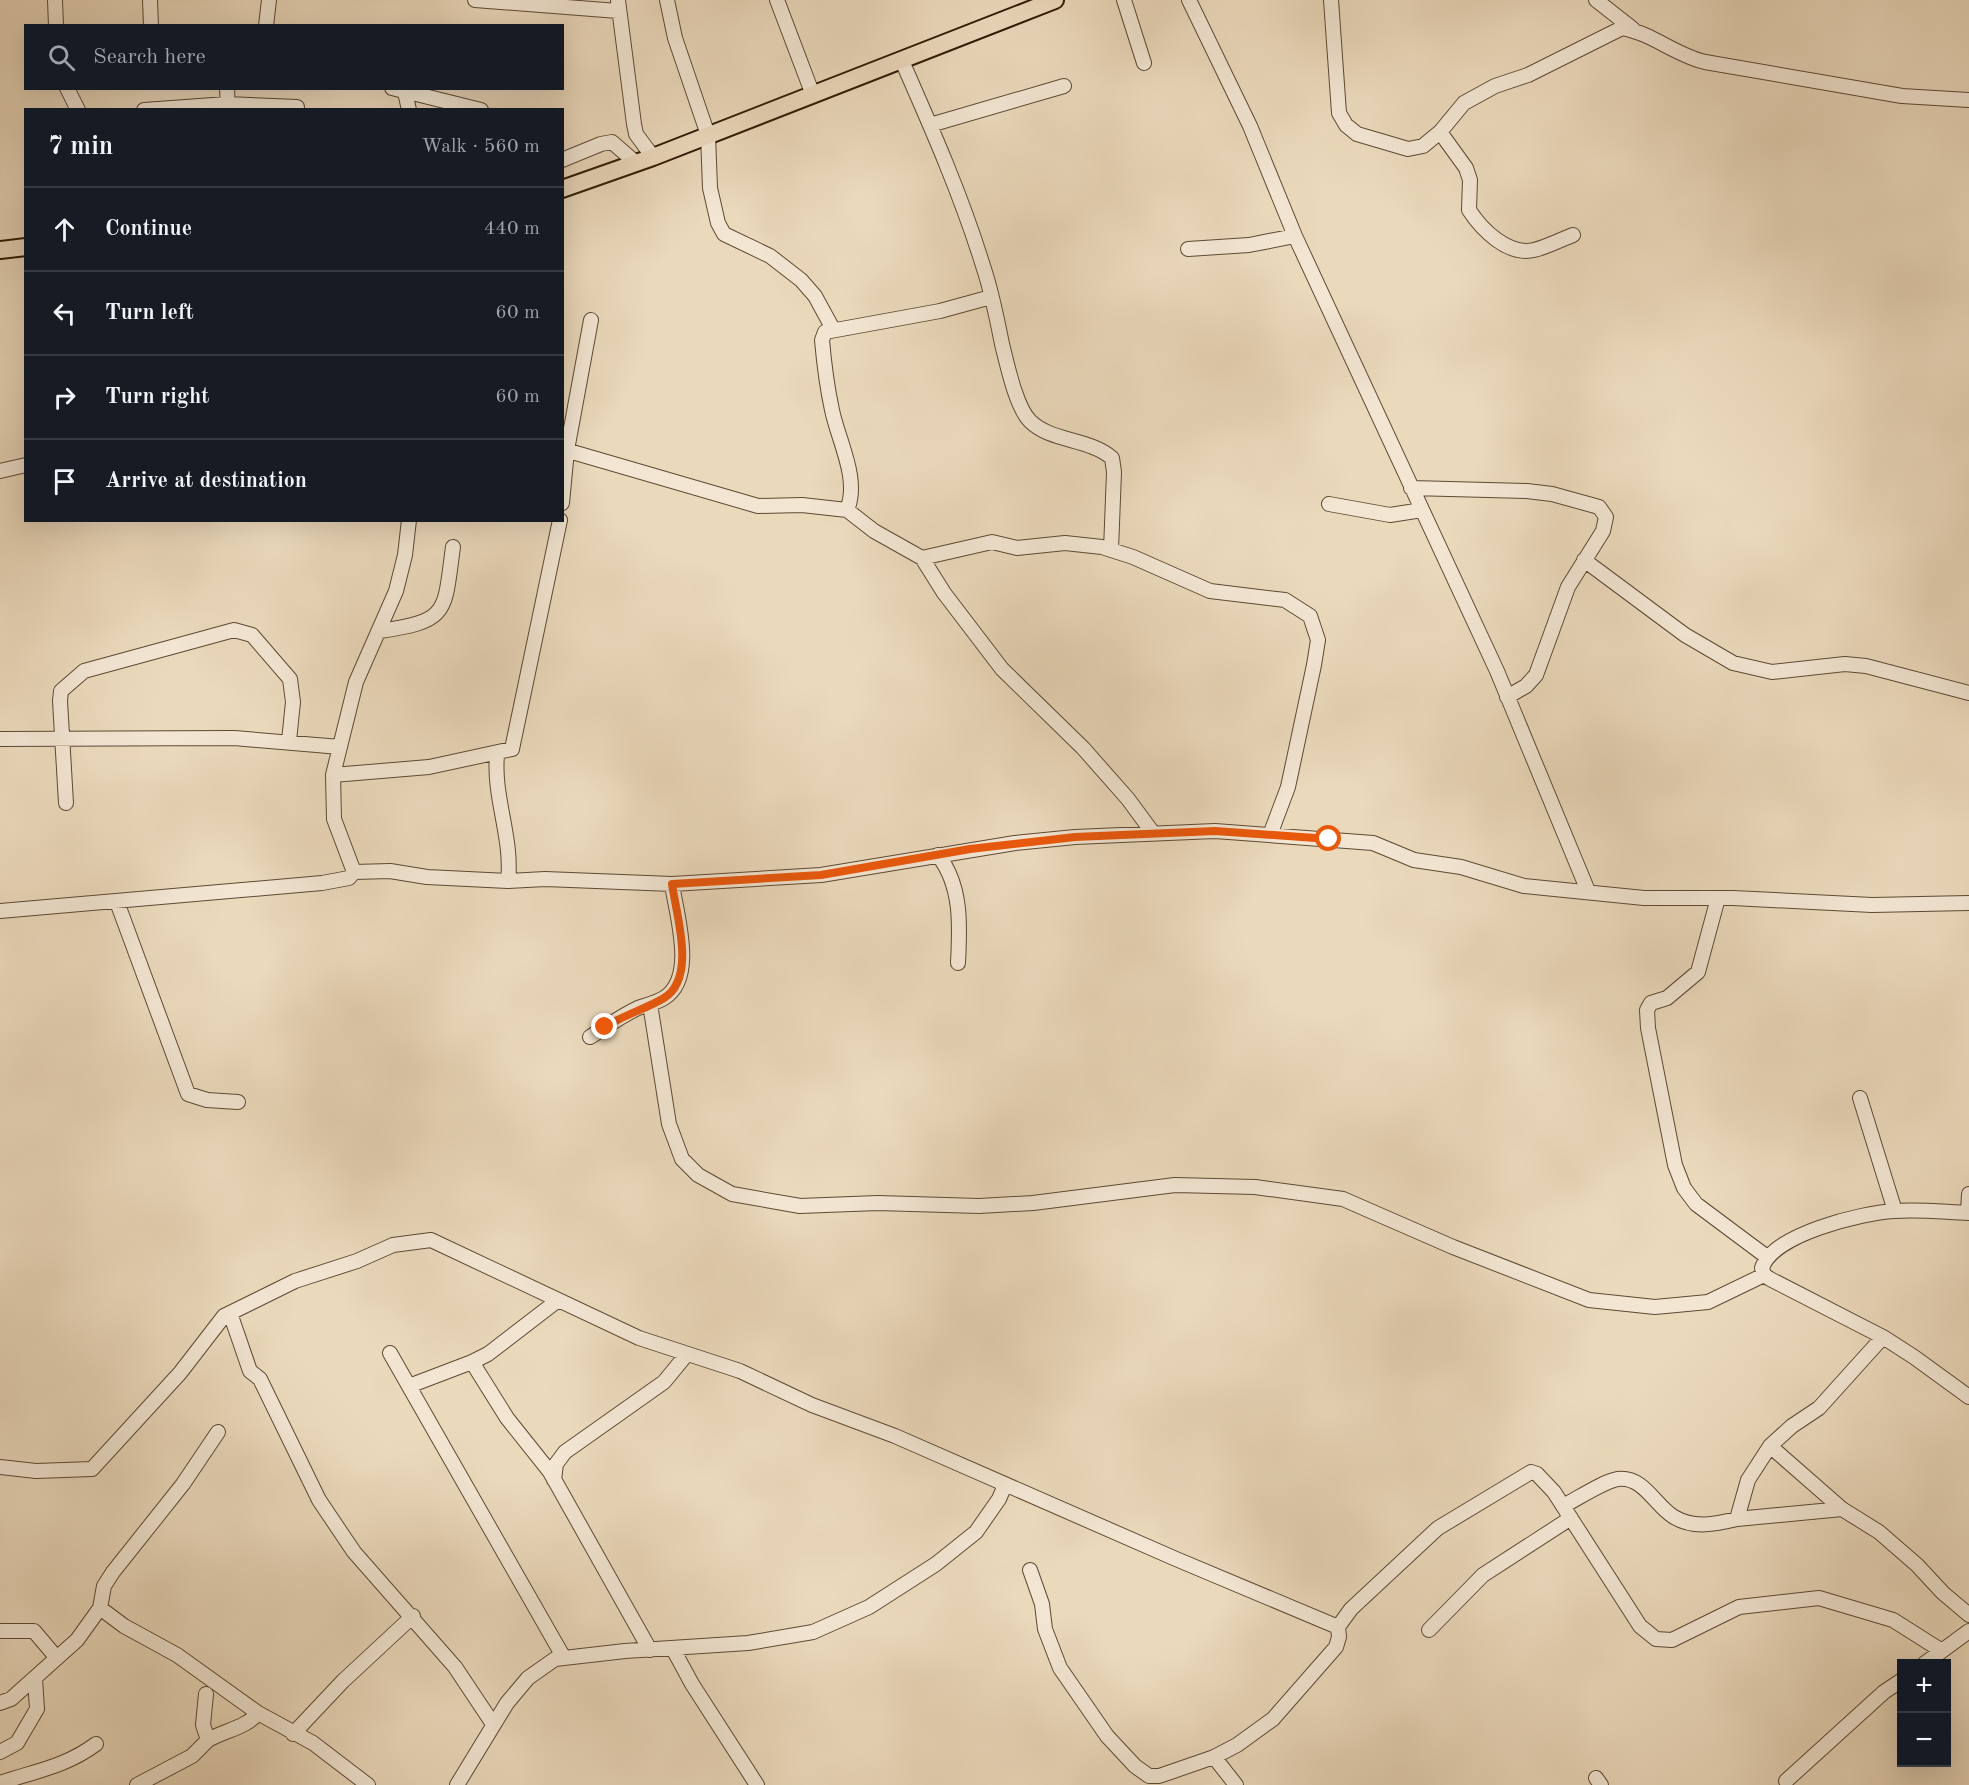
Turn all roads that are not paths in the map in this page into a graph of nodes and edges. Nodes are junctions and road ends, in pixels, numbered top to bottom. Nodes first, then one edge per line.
1 (55, 0) edge
2 (150, 0) edge
3 (269, 0) edge
4 (475, 0) edge
5 (667, 0) edge
6 (777, 0) edge
7 (1055, 0) edge
8 (1124, 0) edge
9 (1189, 0) edge
10 (1330, 0) edge
11 (1596, 0) edge
12 (618, 6) edge
13 (56, 24) edge
14 (151, 24) edge
15 (266, 24) edge
16 (1635, 30) junction
17 (902, 61) junction
18 (1144, 63) dead end
19 (1064, 86) dead end
20 (68, 90) edge
21 (227, 90) edge
22 (399, 90) edge
23 (813, 94) junction
24 (1969, 100) edge
25 (297, 106) dead end
26 (228, 107) edge
27 (77, 108) edge
28 (200, 108) edge
29 (408, 108) edge
30 (473, 108) edge
31 (930, 124) junction
32 (1440, 132) junction
33 (708, 135) junction
34 (653, 157) junction
35 (564, 159) edge
36 (636, 163) junction
37 (564, 188) edge
38 (1573, 235) dead end
39 (1295, 236) junction
40 (24, 247) edge
41 (1188, 249) dead end
42 (0, 250) edge
43 (991, 297) junction
44 (591, 320) dead end
45 (833, 329) junction
46 (565, 449) edge
47 (24, 465) edge
48 (564, 467) edge
49 (0, 471) edge
50 (1411, 488) junction
51 (1329, 504) dead end
52 (847, 510) junction
53 (1422, 510) junction
54 (410, 522) edge
55 (560, 522) edge
56 (453, 547) dead end
57 (1111, 550) junction
58 (922, 558) junction
59 (1584, 560) junction
60 (380, 631) junction
61 (1969, 693) edge
62 (1507, 697) junction
63 (61, 737) junction
64 (0, 739) edge
65 (289, 741) junction
66 (340, 747) junction
67 (496, 755) junction
68 (333, 775) junction
69 (66, 804) dead end
70 (1153, 833) junction
71 (1270, 835) junction
72 (938, 855) junction
73 (354, 872) junction
74 (508, 881) junction
75 (672, 884) junction
76 (1588, 891) junction
77 (1718, 898) junction
78 (117, 902) junction
79 (1969, 903) edge
80 (0, 911) edge
81 (958, 963) dead end
82 (650, 1004) junction
83 (590, 1038) dead end
84 (1860, 1098) dead end
85 (238, 1102) dead end
86 (1969, 1194) edge
87 (1894, 1210) junction
88 (1968, 1213) edge
89 (1767, 1257) junction
90 (1764, 1275) junction
91 (557, 1301) junction
92 (230, 1313) junction
93 (1883, 1338) junction
94 (390, 1353) dead end
95 (687, 1354) junction
96 (472, 1362) junction
97 (409, 1386) junction
98 (1969, 1397) edge
99 (218, 1432) dead end
100 (1770, 1446) junction
101 (0, 1467) edge
102 (554, 1480) junction
103 (1005, 1485) junction
104 (1563, 1506) junction
105 (1842, 1509) junction
106 (1571, 1518) junction
107 (1737, 1519) junction
108 (1030, 1570) dead end
109 (100, 1608) junction
110 (1969, 1615) edge
111 (413, 1616) junction
112 (1338, 1627) junction
113 (1429, 1630) dead end
114 (0, 1631) edge
115 (1969, 1631) edge
116 (673, 1649) junction
117 (650, 1650) junction
118 (1942, 1651) junction
119 (56, 1657) junction
120 (564, 1658) junction
121 (1931, 1659) edge
122 (35, 1679) junction
123 (1897, 1683) edge
124 (206, 1694) dead end
125 (0, 1703) edge
126 (258, 1713) junction
127 (493, 1724) junction
128 (293, 1734) junction
129 (208, 1740) junction
130 (96, 1744) dead end
131 (0, 1752) edge
132 (1214, 1757) junction
133 (1786, 1781) dead end
134 (0, 1783) edge
135 (137, 1785) edge
136 (368, 1785) edge
137 (457, 1785) edge
138 (757, 1785) edge
139 (1236, 1785) edge

1 - 13 street
2 - 14 street
3 - 15 street
4 - 12 street
5 - 33 street
6 - 23 street
7 - 17 main road
8 - 18 street
9 - 39 street
10 - 32 street
11 - 16 street
12 - 34 street
16 - 24 street
16 - 32 street
17 - 23 main road
17 - 31 street
19 - 31 street
20 - 27 street
21 - 26 street
22 - 29 street
22 - 30 street
23 - 33 main road
25 - 26 street
26 - 28 street
31 - 43 street
32 - 38 street
33 - 34 main road
33 - 45 street
34 - 36 main road
35 - 36 street
36 - 37 main road
39 - 41 street
39 - 50 street
40 - 42 main road
43 - 45 street
43 - 57 street
44 - 46 street
45 - 52 street
46 - 48 street
46 - 52 street
47 - 49 street
50 - 53 street
50 - 59 street
51 - 53 street
52 - 58 street
53 - 62 street
54 - 60 street
55 - 67 street
56 - 60 street
57 - 58 street
57 - 71 street
58 - 70 street
59 - 61 street
59 - 62 street
60 - 66 street
62 - 76 street
63 - 64 street
63 - 65 street
63 - 65 street
63 - 69 street
65 - 66 street
66 - 68 street
67 - 68 street
67 - 74 street
68 - 73 street
70 - 71 street
70 - 72 street
71 - 76 street
72 - 75 street
72 - 81 street
73 - 74 street
73 - 78 street
74 - 75 street
75 - 82 street
76 - 77 street
77 - 79 street
77 - 89 street
78 - 80 street
78 - 85 street
82 - 83 street
82 - 90 street
84 - 87 street
86 - 88 street
87 - 88 street
87 - 89 street
89 - 90 street
90 - 93 street
91 - 92 street
91 - 95 street
91 - 96 street
92 - 101 street
92 - 111 street
93 - 98 street
93 - 100 street
94 - 97 street
95 - 102 street
95 - 103 street
96 - 97 street
96 - 102 street
97 - 120 street
99 - 109 street
100 - 105 street
100 - 107 street
102 - 117 street
103 - 112 street
103 - 116 street
104 - 106 street
104 - 107 street
104 - 112 street
105 - 107 street
105 - 110 street
106 - 113 street
106 - 118 street
108 - 132 street
109 - 119 street
109 - 126 street
111 - 127 street
111 - 128 street
112 - 132 street
114 - 119 street
115 - 118 street
116 - 117 street
116 - 138 street
117 - 120 street
118 - 121 street
119 - 122 street
120 - 127 street
122 - 125 street
122 - 131 street
123 - 133 street
124 - 129 street
126 - 128 street
126 - 129 street
127 - 137 street
128 - 136 street
129 - 135 street
130 - 134 street
132 - 139 street

